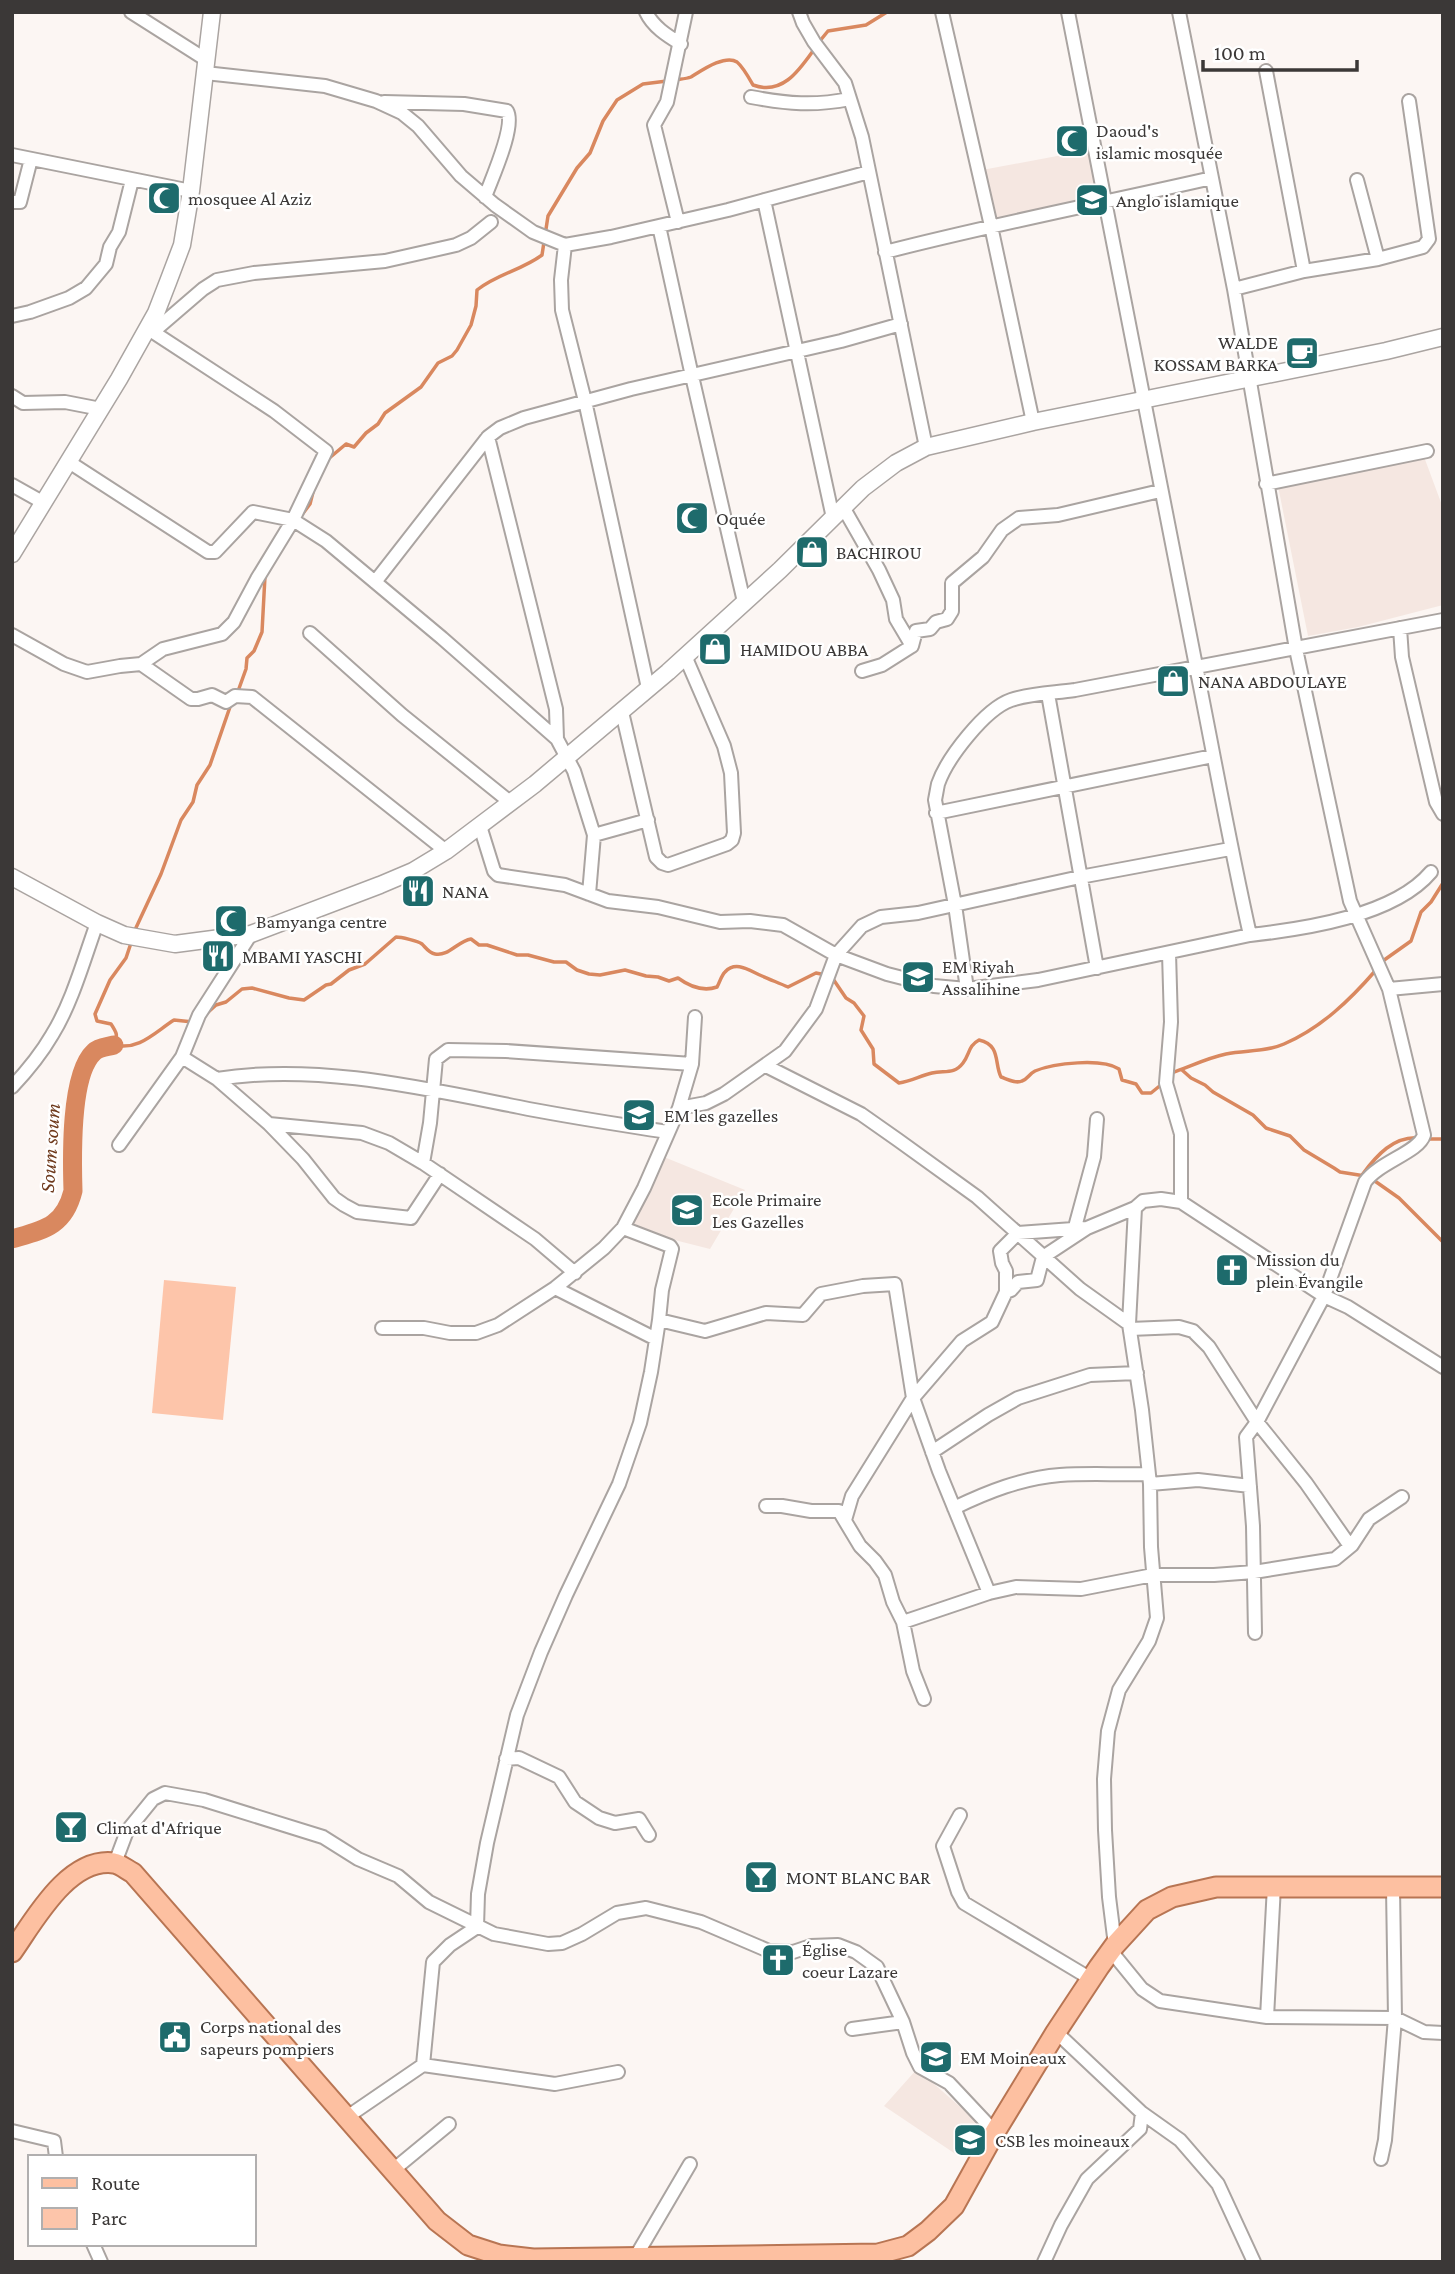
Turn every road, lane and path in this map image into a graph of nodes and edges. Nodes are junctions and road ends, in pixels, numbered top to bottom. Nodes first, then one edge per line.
1 (131, 12) edge
2 (212, 12) edge
3 (646, 12) edge
4 (687, 12) edge
5 (799, 12) edge
6 (942, 12) edge
7 (1068, 12) edge
8 (1179, 12) edge
9 (681, 44) junction
10 (205, 66) junction
11 (1266, 71) dead end
12 (751, 97) dead end
13 (850, 99) junction
14 (1409, 101) dead end
15 (376, 102) junction
16 (12, 155) edge
17 (31, 159) junction
18 (869, 172) junction
19 (1212, 178) junction
20 (132, 180) junction
21 (1357, 180) dead end
22 (191, 191) junction
23 (764, 200) junction
24 (490, 201) junction
25 (12, 202) edge
26 (1104, 203) junction
27 (491, 222) junction
28 (516, 222) junction
29 (678, 222) junction
30 (659, 226) junction
31 (991, 226) junction
32 (561, 244) junction
33 (885, 252) junction
34 (1378, 259) junction
35 (1304, 271) junction
36 (1234, 289) junction
37 (12, 316) edge
38 (901, 324) junction
39 (150, 331) junction
40 (1443, 337) edge
41 (798, 351) junction
42 (692, 376) junction
43 (1248, 379) junction
44 (12, 396) edge
45 (1144, 400) junction
46 (585, 401) junction
47 (101, 409) junction
48 (1032, 422) junction
49 (488, 437) junction
50 (926, 447) junction
51 (1427, 451) dead end
52 (69, 462) junction
53 (1266, 484) junction
54 (12, 485) edge
55 (1160, 491) junction
56 (44, 503) junction
57 (838, 513) junction
58 (296, 522) junction
59 (12, 554) edge
60 (374, 582) junction
61 (744, 602) junction
62 (1443, 620) edge
63 (1399, 628) junction
64 (310, 633) dead end
65 (12, 635) edge
66 (912, 646) junction
67 (1296, 649) junction
68 (685, 656) junction
69 (142, 664) junction
70 (1197, 667) junction
71 (862, 671) dead end
72 (648, 688) junction
73 (1048, 694) junction
74 (622, 712) junction
75 (557, 740) junction
76 (1213, 756) junction
77 (567, 758) junction
78 (1065, 787) junction
79 (510, 802) junction
80 (936, 813) junction
81 (1443, 814) edge
82 (648, 820) junction
83 (480, 826) junction
84 (594, 835) junction
85 (1230, 849) junction
86 (446, 851) junction
87 (1431, 872) dead end
88 (12, 877) edge
89 (1080, 877) junction
90 (589, 894) junction
91 (955, 905) junction
92 (1355, 916) junction
93 (97, 923) junction
94 (251, 934) junction
95 (1250, 935) junction
96 (1169, 953) junction
97 (836, 955) junction
98 (1097, 968) junction
99 (1443, 985) edge
100 (967, 989) junction
101 (1389, 989) junction
102 (695, 1017) dead end
103 (182, 1057) junction
104 (692, 1064) junction
105 (766, 1066) junction
106 (217, 1079) junction
107 (12, 1087) edge
108 (433, 1090) junction
109 (679, 1108) junction
110 (1097, 1118) dead end
111 (269, 1124) junction
112 (667, 1132) junction
113 (119, 1145) dead end
114 (423, 1163) junction
115 (440, 1174) junction
116 (1181, 1202) junction
117 (1135, 1208) junction
118 (1081, 1227) junction
119 (623, 1228) junction
120 (1018, 1233) junction
121 (1044, 1256) junction
122 (575, 1272) junction
123 (555, 1288) junction
124 (1006, 1292) junction
125 (1324, 1296) junction
126 (659, 1320) junction
127 (1129, 1326) junction
128 (382, 1328) dead end
129 (656, 1339) junction
130 (1443, 1367) edge
131 (1137, 1373) junction
132 (913, 1398) junction
133 (1257, 1422) junction
134 (932, 1452) junction
135 (1149, 1479) junction
136 (1250, 1486) junction
137 (1402, 1497) dead end
138 (766, 1506) dead end
139 (954, 1508) junction
140 (845, 1520) junction
141 (1350, 1546) junction
142 (1254, 1572) junction
143 (1153, 1575) junction
144 (989, 1593) junction
145 (903, 1622) junction
146 (1255, 1633) dead end
147 (924, 1699) dead end
148 (506, 1759) junction
149 (960, 1815) dead end
150 (649, 1835) dead end
151 (115, 1863) junction
152 (1274, 1886) junction
153 (1393, 1888) junction
154 (1441, 1889) edge
155 (477, 1927) junction
156 (1113, 1948) junction
157 (12, 1952) edge
158 (1091, 1979) junction
159 (1267, 2017) junction
160 (1395, 2018) junction
161 (903, 2022) junction
162 (852, 2029) dead end
163 (1056, 2032) junction
164 (1443, 2033) edge
165 (423, 2064) junction
166 (618, 2072) dead end
167 (1142, 2113) junction
168 (347, 2118) junction
169 (449, 2124) dead end
170 (12, 2131) edge
171 (995, 2132) junction
172 (56, 2155) edge
173 (1381, 2159) dead end
174 (690, 2164) dead end
175 (392, 2171) junction
176 (94, 2246) edge
177 (636, 2256) junction
178 (604, 2260) edge
179 (101, 2262) edge
180 (1044, 2262) edge
181 (1254, 2262) edge

1 - 10 street
2 - 10 street
3 - 9 street
4 - 9 street
5 - 13 street
6 - 31 street
7 - 26 street
8 - 19 street
9 - 29 street
10 - 15 street
10 - 22 street
11 - 35 street
12 - 13 street
13 - 18 street
14 - 34 street
15 - 24 street
15 - 24 street
16 - 17 street
17 - 20 street
17 - 25 street
18 - 23 street
18 - 33 street
19 - 26 street
19 - 36 street
20 - 22 street
20 - 37 street
21 - 34 street
22 - 39 street
23 - 29 street
23 - 41 street
24 - 27 street
24 - 28 street
26 - 31 street
26 - 45 street
27 - 28 street
27 - 39 street
28 - 32 street
29 - 30 street
30 - 32 street
30 - 42 street
31 - 33 street
31 - 48 street
32 - 46 street
33 - 38 street
34 - 35 street
35 - 36 street
36 - 43 street
38 - 41 street
38 - 50 street
39 - 47 street
39 - 58 street
40 - 43 street
41 - 42 street
41 - 57 street
42 - 46 street
42 - 61 street
43 - 45 street
43 - 53 street
44 - 47 street
45 - 48 street
45 - 55 street
46 - 49 street
46 - 72 street
47 - 52 street
48 - 50 street
49 - 60 street
49 - 75 street
50 - 57 street
51 - 53 street
52 - 56 street
52 - 58 street
53 - 67 street
54 - 56 street
55 - 66 street
55 - 70 street
56 - 59 street
57 - 61 street
57 - 66 street
58 - 60 street
58 - 69 street
60 - 75 street
61 - 68 street
62 - 63 street
63 - 67 street
63 - 81 street
64 - 79 street
65 - 69 street
66 - 71 street
67 - 70 street
67 - 92 street
68 - 72 street
68 - 82 street
69 - 86 street
70 - 73 street
70 - 76 street
72 - 74 street
73 - 78 street
73 - 80 street
74 - 77 street
74 - 82 street
75 - 77 street
76 - 78 street
76 - 85 street
77 - 79 street
77 - 84 street
78 - 80 street
78 - 89 street
79 - 83 street
80 - 91 street
82 - 84 street
83 - 86 street
83 - 90 street
84 - 90 street
85 - 89 street
85 - 95 street
86 - 94 street
87 - 92 street
88 - 93 street
89 - 91 street
89 - 98 street
90 - 97 street
91 - 97 street
91 - 100 street
92 - 95 street
92 - 101 street
93 - 94 street
93 - 107 street
94 - 103 street
95 - 96 street
96 - 98 street
96 - 116 street
97 - 100 street
97 - 105 street
98 - 100 street
99 - 101 street
101 - 125 street
102 - 104 street
103 - 106 street
103 - 113 street
104 - 108 street
104 - 109 street
105 - 109 street
105 - 120 street
106 - 108 street
106 - 111 street
108 - 112 street
108 - 114 street
109 - 112 street
110 - 118 street
111 - 114 street
111 - 115 street
112 - 119 street
114 - 115 street
115 - 122 street
116 - 117 street
116 - 125 street
117 - 118 street
117 - 127 street
118 - 120 street
118 - 121 street
119 - 122 street
119 - 126 street
120 - 121 street
120 - 124 street
121 - 124 street
121 - 127 street
122 - 123 street
123 - 128 street
123 - 129 street
124 - 132 street
125 - 130 street
125 - 133 street
126 - 129 street
126 - 132 street
127 - 131 street
127 - 133 street
129 - 148 street
131 - 134 street
131 - 135 street
132 - 134 street
132 - 140 street
133 - 136 street
133 - 141 street
134 - 139 street
135 - 136 street
135 - 139 street
135 - 143 street
136 - 142 street
137 - 141 street
138 - 140 street
139 - 144 street
140 - 145 street
141 - 142 street
142 - 143 street
142 - 146 street
143 - 144 street
143 - 156 street
144 - 145 street
145 - 147 street
148 - 150 street
148 - 155 street
149 - 158 street
151 - 155 street
151 - 157 main road
151 - 168 main road
152 - 153 main road
152 - 156 main road
152 - 159 street
153 - 154 main road
153 - 160 street
155 - 161 street
155 - 165 street
156 - 158 main road
156 - 159 street
158 - 163 main road
159 - 160 street
160 - 164 street
160 - 173 street
161 - 162 street
161 - 171 street
163 - 167 street
163 - 171 main road
165 - 166 street
165 - 168 street
167 - 180 street
167 - 181 street
168 - 175 main road
169 - 175 street
170 - 172 street
171 - 177 main road
174 - 177 street
175 - 178 main road
176 - 179 street
177 - 178 main road

